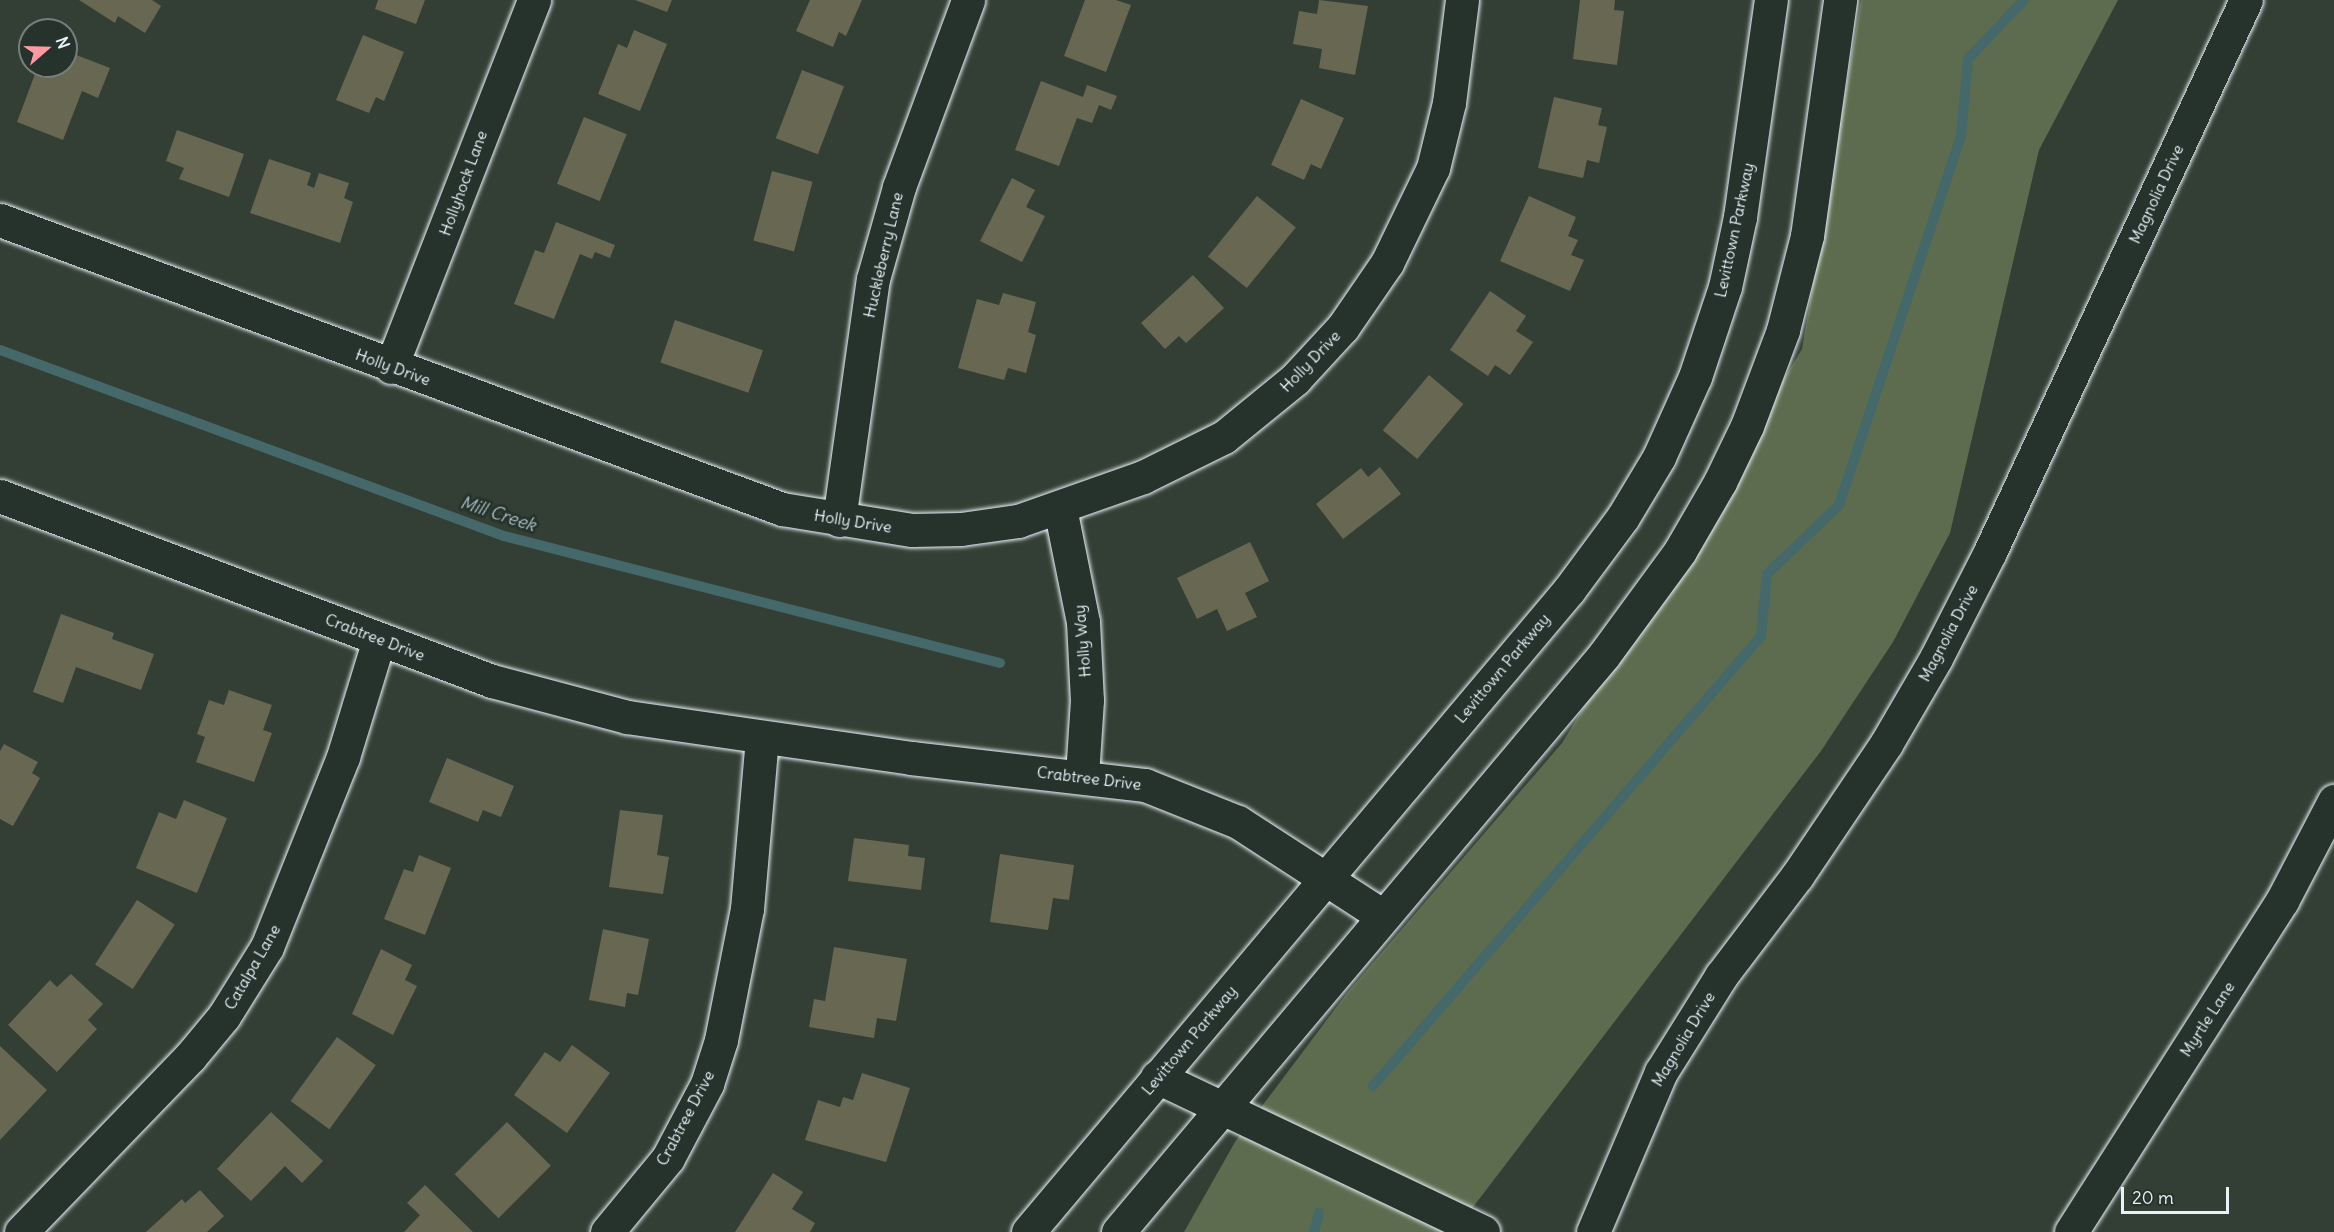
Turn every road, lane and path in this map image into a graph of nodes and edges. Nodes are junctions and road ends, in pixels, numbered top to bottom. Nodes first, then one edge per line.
1 (534, 0) edge
2 (968, 0) edge
3 (1462, 0) edge
4 (1771, 0) edge
5 (1840, 0) edge
6 (2246, 0) edge
7 (0, 220) edge
8 (391, 366) junction
9 (0, 496) edge
10 (1060, 508) junction
11 (839, 520) junction
12 (379, 639) junction
13 (762, 738) junction
14 (1082, 777) junction
15 (2334, 801) edge
16 (1324, 878) junction
17 (1383, 916) junction
18 (1157, 1077) junction
19 (1223, 1106) junction
20 (21, 1232) edge
21 (607, 1232) edge
22 (1028, 1232) edge
23 (1118, 1232) edge
24 (1483, 1232) edge
25 (1593, 1232) edge
26 (2071, 1232) edge

1 - 8 street, Hollyhock Lane
2 - 11 street, Huckleberry Lane
3 - 10 street, Holly Drive
4 - 16 street, Levittown Parkway
5 - 17 street
6 - 25 street, Magnolia Drive
7 - 8 street, Holly Drive
8 - 11 street, Holly Drive
9 - 12 street, Crabtree Drive
10 - 11 street, Holly Drive
10 - 14 street, Holly Way
12 - 13 street, Crabtree Drive
12 - 20 street, Catalpa Lane
13 - 14 street, Crabtree Drive
13 - 21 street, Crabtree Drive
14 - 16 street, Crabtree Drive
15 - 26 street, Myrtle Lane
16 - 17 street, Crabtree Drive
16 - 18 street, Levittown Parkway
17 - 19 street
18 - 19 street
18 - 22 street, Levittown Parkway
19 - 23 street
19 - 24 street

